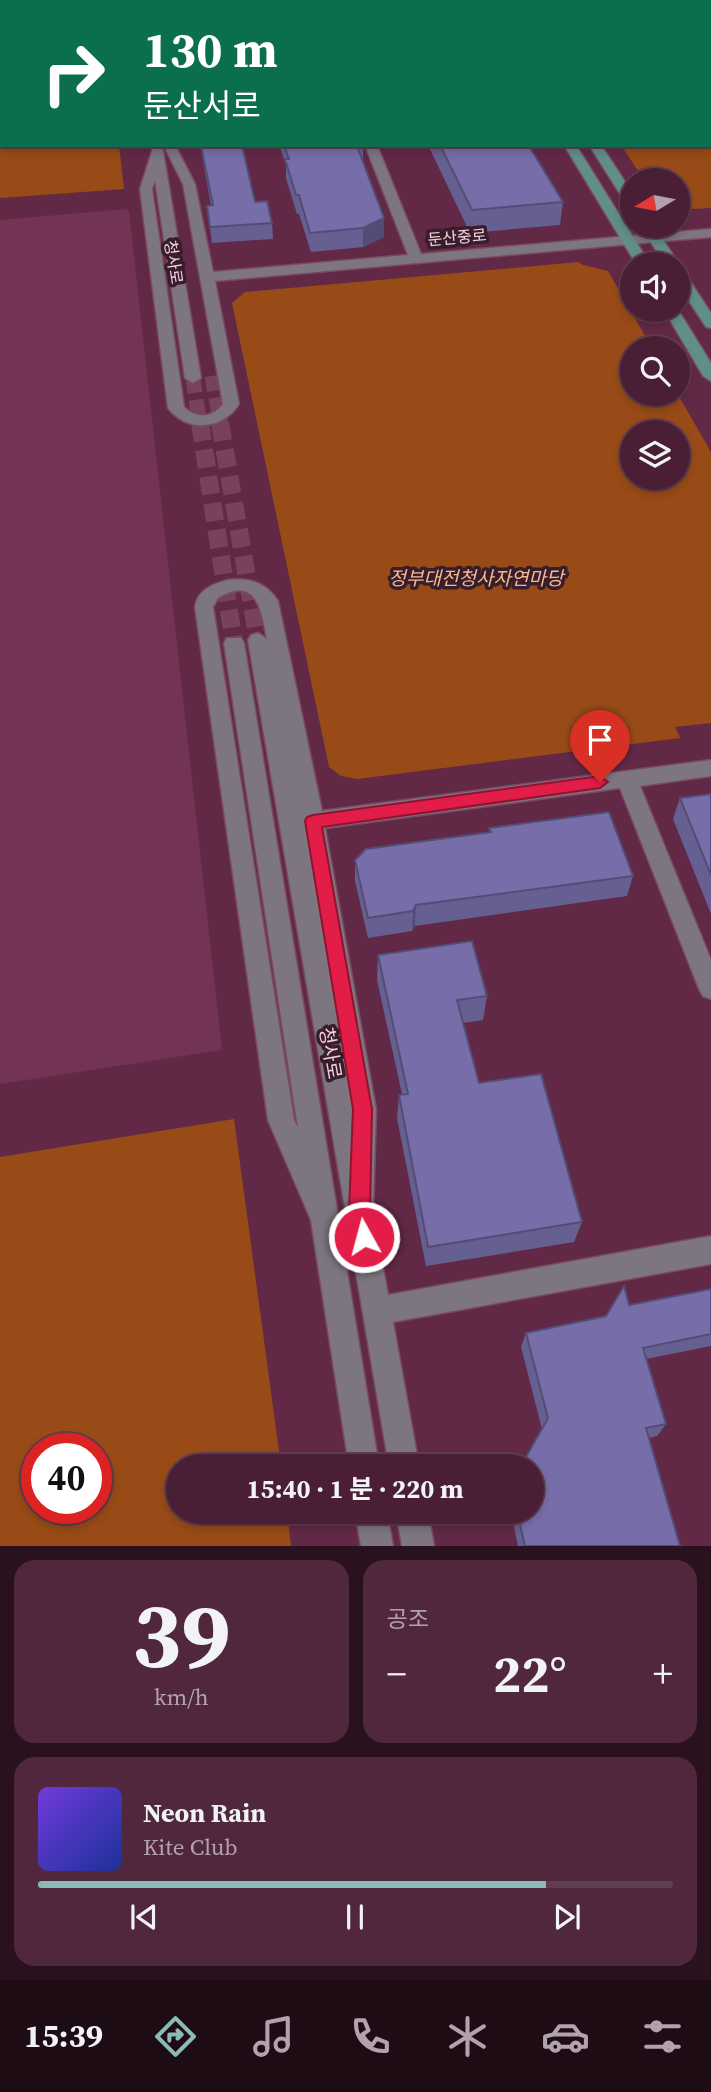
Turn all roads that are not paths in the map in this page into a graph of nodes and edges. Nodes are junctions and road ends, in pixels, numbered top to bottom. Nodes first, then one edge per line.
1 (371, 147) edge
2 (571, 147) edge
3 (596, 147) edge
4 (164, 148) edge
5 (620, 184) edge
6 (690, 233) edge
7 (711, 233) edge
8 (634, 238) edge
9 (628, 240) junction
10 (636, 252) edge
11 (416, 258) junction
12 (207, 277) junction
13 (690, 292) edge
14 (678, 322) edge
15 (711, 324) edge
16 (212, 376) tunnel mouth
17 (711, 376) edge
18 (193, 378) tunnel mouth
19 (258, 640) tunnel mouth
20 (234, 643) tunnel mouth
21 (711, 768) edge
22 (626, 779) junction
23 (313, 821) junction
24 (711, 989) edge
25 (359, 1212) junction
26 (325, 1219) junction
27 (711, 1250) edge
28 (377, 1311) junction
29 (362, 1454) edge
30 (402, 1454) edge
31 (374, 1524) edge
32 (414, 1524) edge
33 (377, 1546) edge
34 (418, 1546) edge

1 - 11 street
2 - 9 main road
3 - 5 main road
4 - 12 street
4 - 12 street
4 - 16 street, 청사로
4 - 18 street, 청사로
6 - 7 street, 둔산중로
8 - 9 street, 둔산중로
9 - 10 main road
9 - 11 street, 둔산중로
11 - 12 street, 둔산중로
13 - 15 main road
14 - 17 main road
19 - 25 street, 청사로
20 - 26 street, 청사로
21 - 22 street
22 - 23 street
22 - 24 street
23 - 25 street
23 - 26 street
25 - 28 street, 청사로
26 - 29 street, 청사로
27 - 28 street
28 - 30 street, 청사로
31 - 33 street
32 - 34 street

